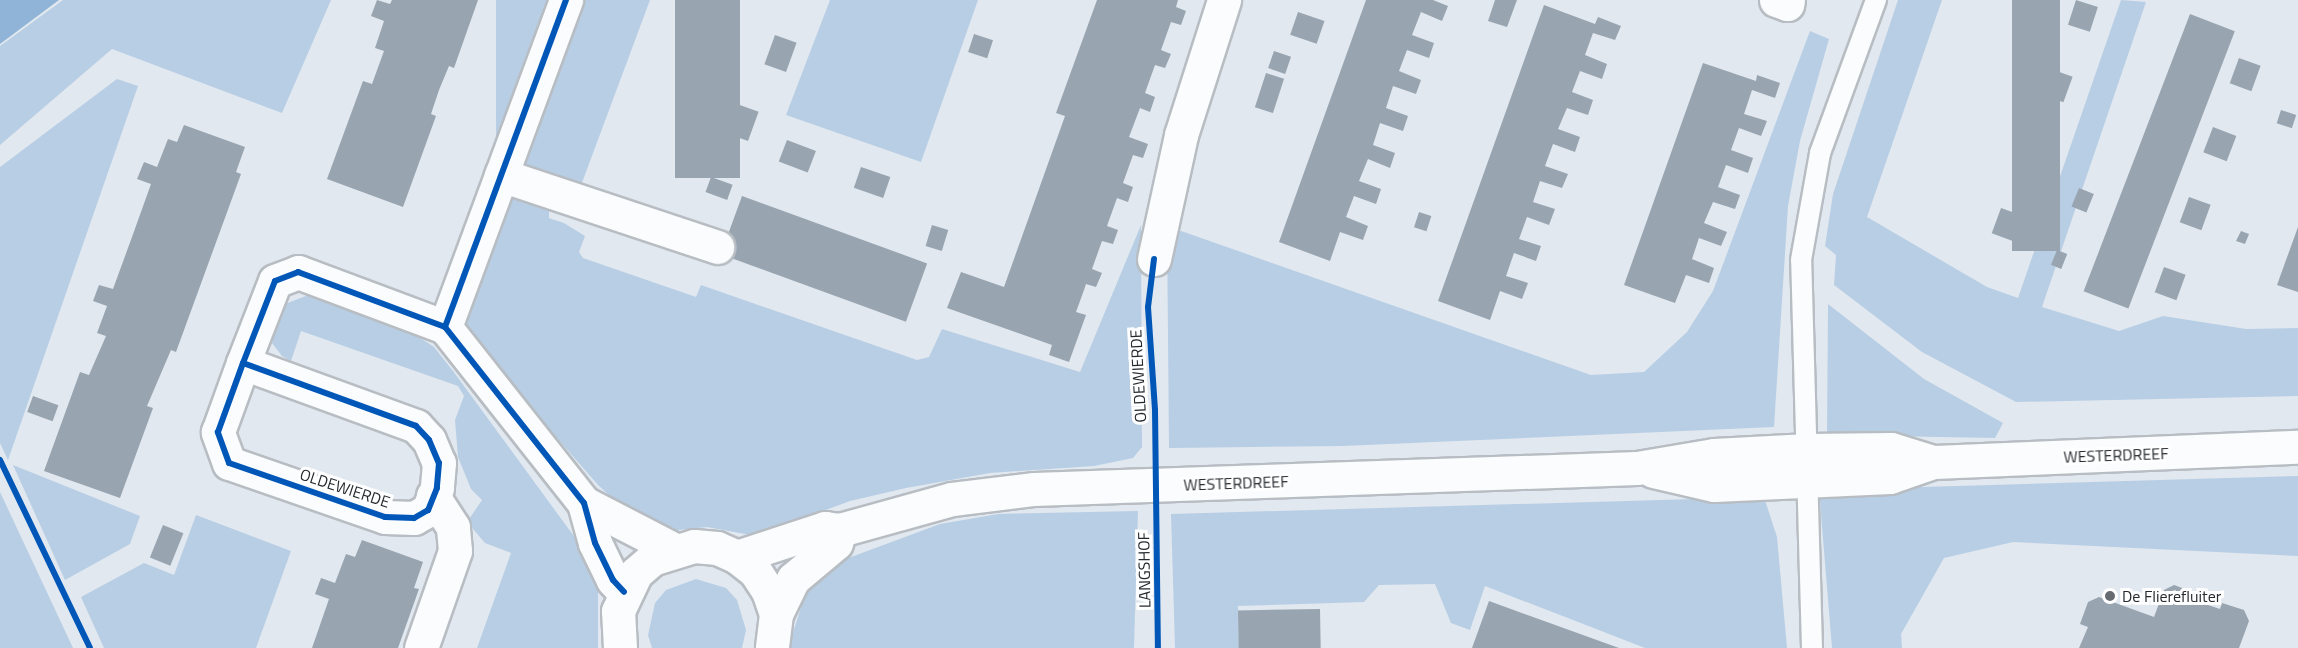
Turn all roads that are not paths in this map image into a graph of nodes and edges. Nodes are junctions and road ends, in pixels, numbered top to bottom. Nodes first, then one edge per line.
1 (566, 0) edge
2 (1224, 0) edge
3 (1776, 0) edge
4 (1788, 0) edge
5 (1876, 0) edge
6 (501, 175) junction
7 (717, 247) dead end
8 (1154, 259) dead end
9 (446, 327) junction
10 (243, 363) junction
11 (2298, 447) edge
12 (1809, 465) junction
13 (433, 496) junction
14 (585, 503) junction
15 (840, 530) junction
16 (673, 549) junction
17 (737, 556) junction
18 (624, 592) junction
19 (776, 614) junction
20 (421, 648) edge
21 (620, 648) edge
22 (772, 648) edge
23 (1812, 648) edge

1 - 6 street
2 - 8 street
3 - 4 street
5 - 12 lane
6 - 7 street
6 - 9 street
9 - 10 street, OLDEWIERDE
9 - 14 street
10 - 13 street, OLDEWIERDE
10 - 13 street, OLDEWIERDE
11 - 12 street, WESTERDREEF
12 - 15 street, WESTERDREEF
12 - 23 lane
13 - 20 street
14 - 16 street
14 - 18 street
15 - 17 street, WESTERDREEF
15 - 19 street
16 - 17 street
16 - 18 street
17 - 19 street
18 - 21 street
19 - 22 street

